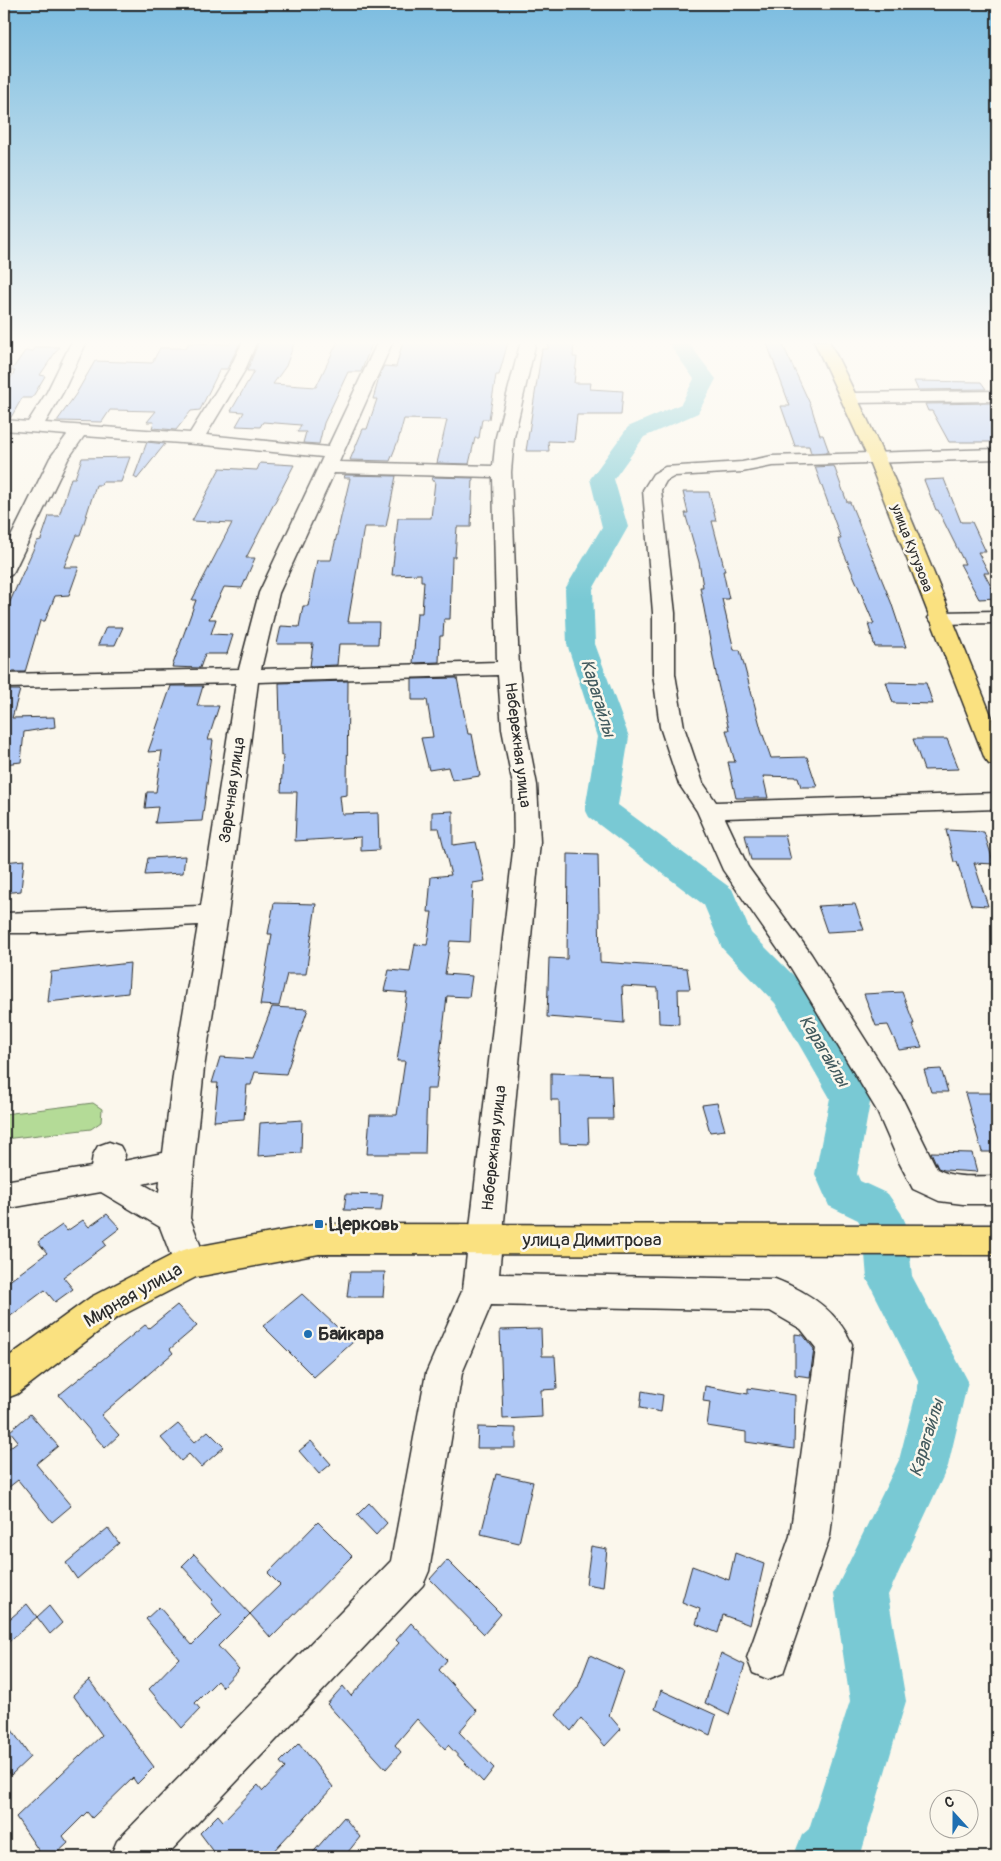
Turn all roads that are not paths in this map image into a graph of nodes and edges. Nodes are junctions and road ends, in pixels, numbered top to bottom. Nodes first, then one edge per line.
1 (51, 428) edge
2 (202, 428) edge
3 (345, 428) edge
4 (507, 428) edge
5 (863, 428) edge
6 (79, 431) junction
7 (195, 439) junction
8 (997, 454) edge
9 (876, 456) junction
10 (330, 460) junction
11 (502, 472) junction
12 (4, 571) edge
13 (997, 617) edge
14 (939, 618) junction
15 (508, 668) junction
16 (248, 676) junction
17 (4, 681) edge
18 (997, 759) edge
19 (997, 801) edge
20 (710, 810) junction
21 (214, 915) junction
22 (4, 923) edge
23 (178, 1163) junction
24 (107, 1166) junction
25 (997, 1190) edge
26 (4, 1196) edge
27 (173, 1218) junction
28 (484, 1240) junction
29 (997, 1240) edge
30 (190, 1263) junction
31 (480, 1289) junction
32 (4, 1382) edge
33 (768, 1658) dead end
34 (134, 1857) edge

1 - 6 street
2 - 7 street
3 - 10 street, Заречная улица
4 - 11 street, Набережная улица
5 - 9 main road, улица Кутузова
6 - 7 street
6 - 12 street
7 - 10 street
8 - 9 street
9 - 14 main road, улица Кутузова
9 - 20 street
10 - 11 street
10 - 16 street, Заречная улица
11 - 15 street, Набережная улица
13 - 14 street
14 - 18 main road, улица Кутузова
15 - 16 street
15 - 28 street, Набережная улица
16 - 17 street
16 - 21 street, Заречная улица
19 - 20 street
20 - 25 street
21 - 22 street
21 - 23 street, Заречная улица
23 - 24 street
23 - 27 street, Заречная улица
24 - 26 street
24 - 27 street
27 - 30 street, Заречная улица
28 - 29 main road, улица Димитрова
28 - 30 main road, улица Димитрова
28 - 31 street, Набережная улица
30 - 32 main road, Мирная улица
31 - 33 street
31 - 34 street, Набережная улица

